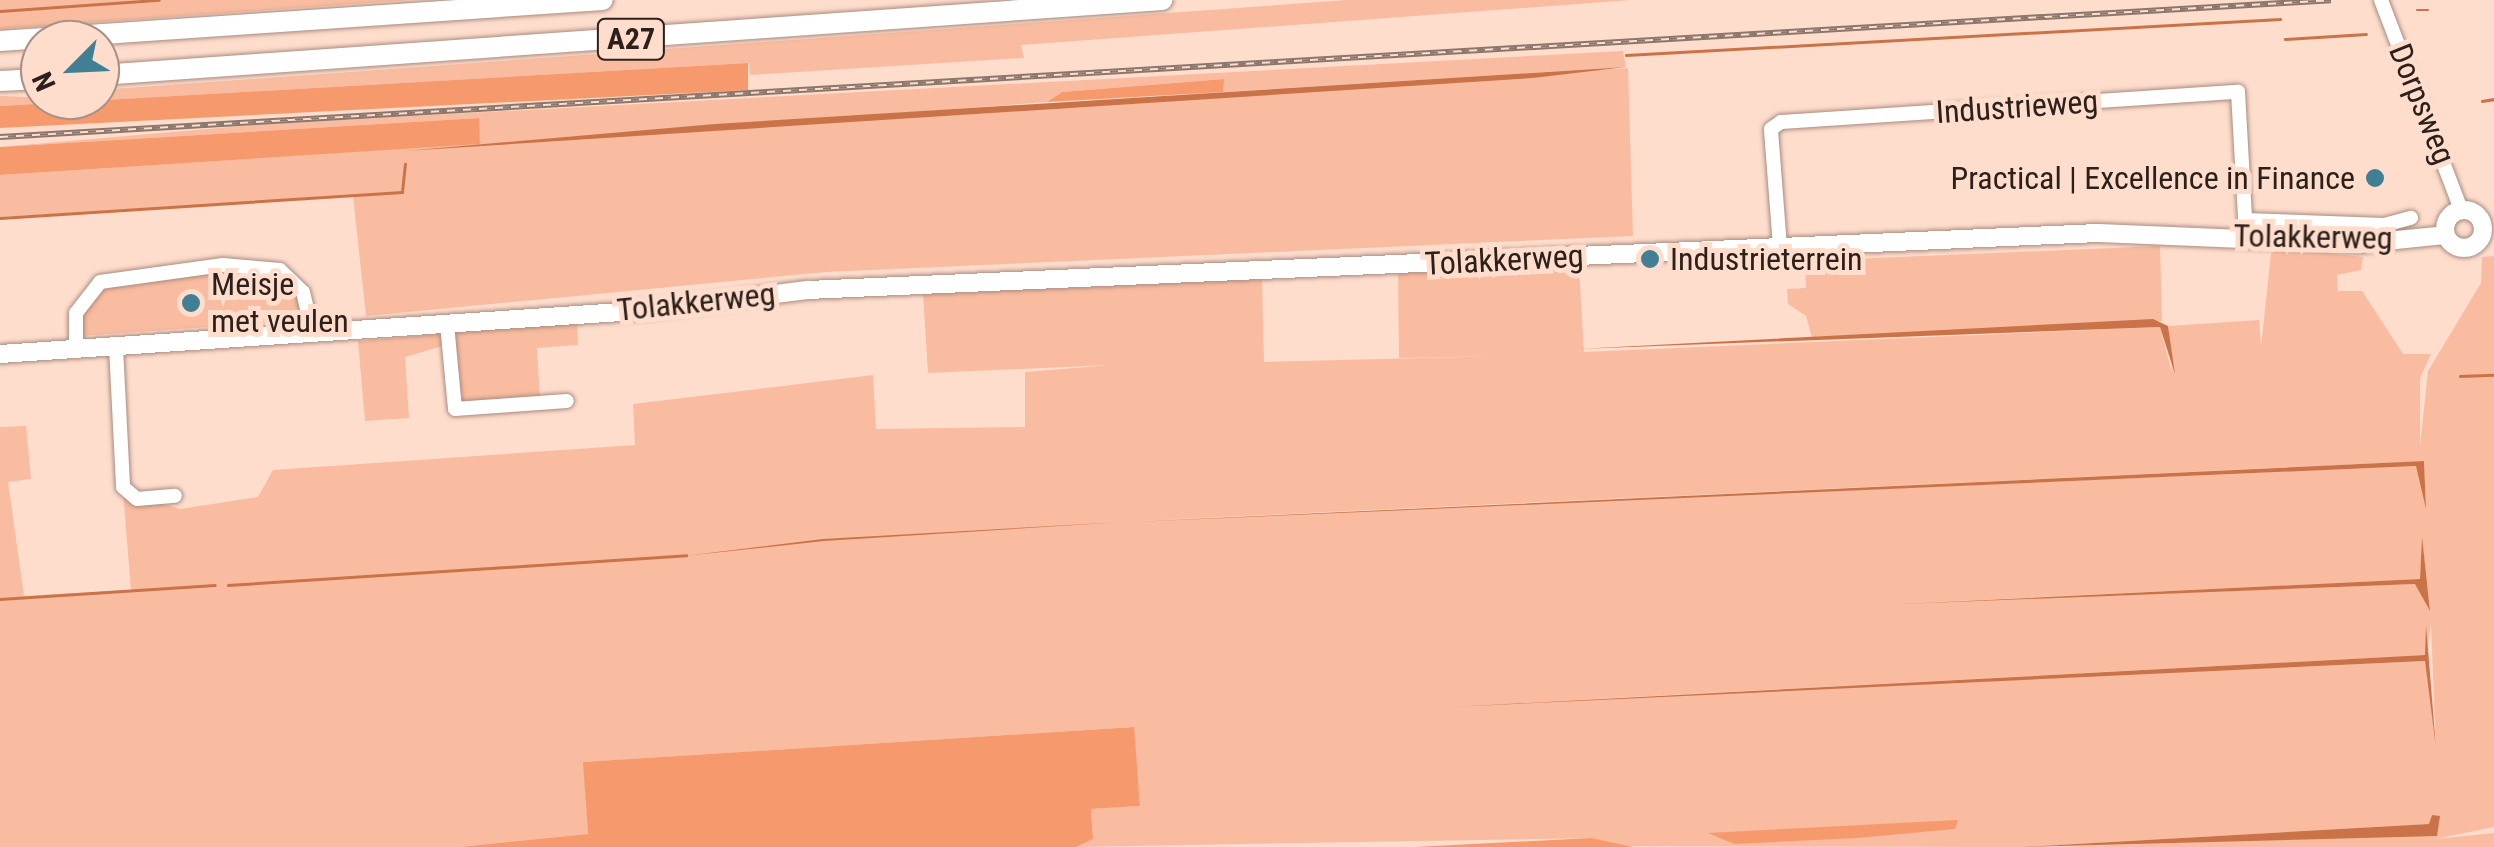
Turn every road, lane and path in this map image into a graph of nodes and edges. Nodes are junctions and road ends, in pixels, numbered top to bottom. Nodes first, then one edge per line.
1 (603, 0) edge
2 (1162, 0) edge
3 (2381, 0) edge
4 (0, 40) edge
5 (120, 74) edge
6 (2461, 209) junction
7 (2410, 218) dead end
8 (2246, 228) junction
9 (2488, 229) edge
10 (2445, 235) junction
11 (1780, 247) junction
12 (448, 324) junction
13 (313, 334) junction
14 (116, 346) junction
15 (76, 349) junction
16 (0, 354) edge
17 (567, 401) dead end
18 (176, 496) dead end

1 - 4 highway, A27
2 - 5 highway, A27
3 - 6 street, Dorpsweg
6 - 9 main road
6 - 10 main road
7 - 8 street
8 - 10 main road, Tolakkerweg
8 - 11 main road, Tolakkerweg
8 - 11 street, Industrieweg
9 - 10 main road
11 - 12 main road, Tolakkerweg
12 - 13 main road, Tolakkerweg
12 - 17 street
13 - 14 main road, Tolakkerweg
13 - 15 street
14 - 15 main road, Tolakkerweg
14 - 18 street
15 - 16 main road, Tolakkerweg

